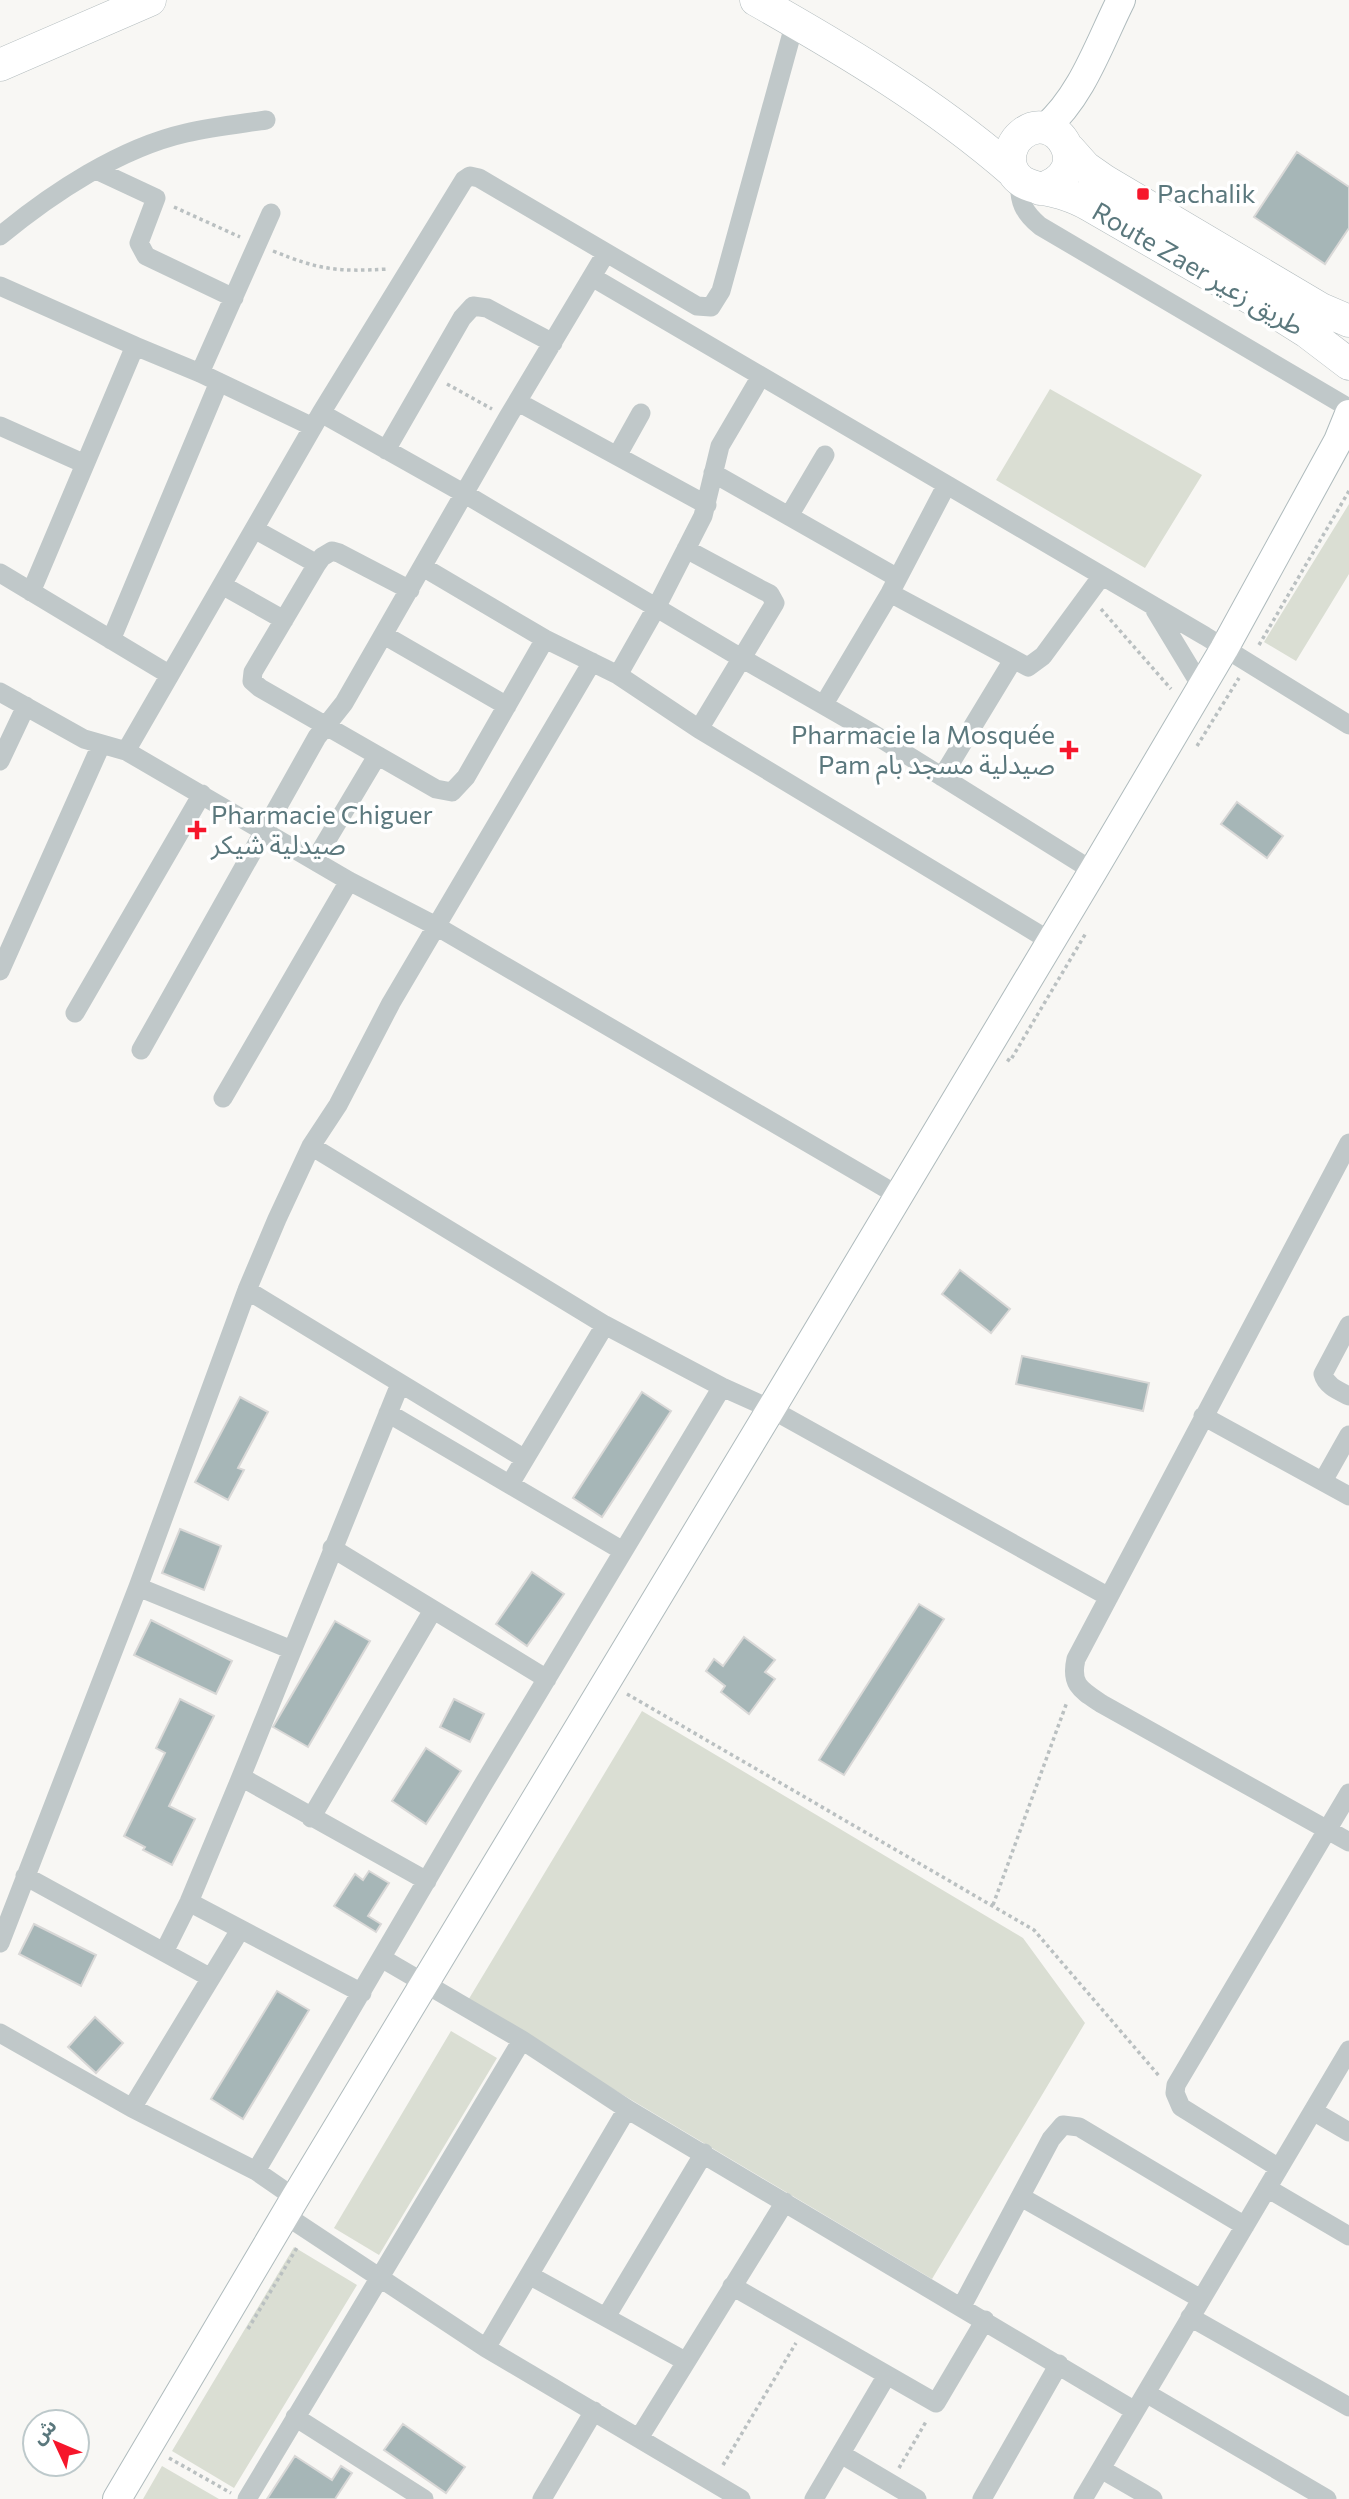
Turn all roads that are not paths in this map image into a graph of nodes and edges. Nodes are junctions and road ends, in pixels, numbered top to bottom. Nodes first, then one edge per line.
1 (150, 0) edge
2 (756, 0) edge
3 (1121, 0) edge
4 (795, 22) junction
5 (0, 65) edge
6 (937, 111) junction
7 (266, 120) dead end
8 (1050, 137) junction
9 (96, 170) junction
10 (1024, 180) junction
11 (271, 213) dead end
12 (0, 236) edge
13 (606, 253) junction
14 (592, 277) junction
15 (0, 286) edge
16 (234, 298) junction
17 (1349, 321) edge
18 (553, 343) junction
19 (135, 345) junction
20 (1349, 364) edge
21 (200, 373) junction
22 (761, 376) junction
23 (219, 382) junction
24 (1349, 408) edge
25 (513, 410) junction
26 (641, 414) dead end
27 (1349, 414) edge
28 (317, 420) junction
29 (0, 426) edge
30 (1344, 436) edge
31 (386, 450) junction
32 (825, 455) dead end
33 (617, 456) junction
34 (85, 464) junction
35 (713, 473) junction
36 (946, 486) junction
37 (465, 494) junction
38 (707, 505) junction
39 (789, 516) junction
40 (254, 530) junction
41 (686, 549) junction
42 (317, 564) junction
43 (424, 566) junction
44 (0, 573) edge
45 (1101, 577) junction
46 (222, 585) junction
47 (893, 585) junction
48 (410, 590) junction
49 (31, 592) junction
50 (656, 608) junction
51 (1154, 609) junction
52 (284, 620) junction
53 (384, 635) junction
54 (545, 639) junction
55 (111, 640) junction
56 (1224, 649) junction
57 (742, 659) junction
58 (1013, 660) junction
59 (592, 662) junction
60 (618, 674) junction
61 (170, 675) junction
62 (1201, 686) junction
63 (0, 692) edge
64 (824, 704) junction
65 (26, 706) junction
66 (507, 706) junction
67 (325, 724) junction
68 (1349, 725) edge
69 (699, 730) junction
70 (101, 745) junction
71 (126, 751) junction
72 (377, 756) junction
73 (0, 761) edge
74 (942, 777) junction
75 (202, 794) junction
76 (263, 830) junction
77 (315, 860) junction
78 (1093, 871) junction
79 (349, 881) junction
80 (436, 926) junction
81 (1050, 941) junction
82 (4, 951) edge
83 (0, 971) edge
84 (75, 1013) dead end
85 (141, 1050) dead end
86 (223, 1098) dead end
87 (1348, 1145) edge
88 (311, 1146) junction
89 (899, 1196) junction
90 (247, 1290) junction
91 (605, 1325) junction
92 (1349, 1325) edge
93 (400, 1384) junction
94 (722, 1387) junction
95 (1349, 1396) edge
96 (771, 1409) junction
97 (388, 1413) junction
98 (1203, 1416) junction
99 (1349, 1435) edge
100 (525, 1459) junction
101 (1323, 1481) junction
102 (510, 1484) junction
103 (1349, 1496) edge
104 (332, 1548) junction
105 (623, 1551) junction
106 (138, 1587) junction
107 (1109, 1597) junction
108 (433, 1610) junction
109 (292, 1650) junction
110 (547, 1679) junction
111 (241, 1777) junction
112 (1349, 1793) edge
113 (311, 1818) junction
114 (1328, 1829) junction
115 (1349, 1842) edge
116 (25, 1876) junction
117 (427, 1881) junction
118 (189, 1902) junction
119 (240, 1930) junction
120 (0, 1942) edge
121 (164, 1952) junction
122 (383, 1959) junction
123 (211, 1978) junction
124 (426, 1984) junction
125 (362, 1993) junction
126 (0, 2033) edge
127 (522, 2039) junction
128 (1349, 2050) edge
129 (132, 2108) junction
130 (627, 2109) junction
131 (1313, 2111) junction
132 (1349, 2132) edge
133 (704, 2153) junction
134 (1279, 2168) junction
135 (256, 2171) junction
136 (1267, 2188) junction
137 (1021, 2197) junction
138 (785, 2202) junction
139 (290, 2206) junction
140 (1245, 2226) junction
141 (1349, 2236) edge
142 (379, 2275) junction
143 (529, 2275) junction
144 (732, 2286) junction
145 (1201, 2299) junction
146 (962, 2306) junction
147 (606, 2317) junction
148 (1190, 2317) junction
149 (985, 2320) junction
150 (486, 2348) junction
151 (685, 2361) junction
152 (1059, 2364) junction
153 (887, 2375) junction
154 (1146, 2392) junction
155 (1349, 2407) edge
156 (594, 2411) junction
157 (1135, 2411) junction
158 (295, 2417) junction
159 (639, 2438) junction
160 (841, 2454) junction
161 (1101, 2469) junction
162 (550, 2496) edge
163 (1316, 2496) edge
164 (738, 2498) edge
165 (117, 2499) edge
166 (247, 2499) edge
167 (424, 2499) edge
168 (814, 2499) edge
169 (918, 2499) edge
170 (982, 2499) edge
171 (1083, 2499) edge
172 (1153, 2499) edge

1 - 5 main road
2 - 4 main road, Route Zaer طريق زعير
3 - 8 main road
4 - 6 main road, Route Zaer طريق زعير
4 - 13 street
6 - 8 main road, Route Zaer طريق زعير
6 - 10 main road, Route Zaer طريق زعير
7 - 9 street
8 - 10 main road
8 - 10 main road
8 - 17 main road, Route Zaer طريق زعير
9 - 12 street
9 - 16 street
10 - 20 main road, Route Zaer طريق زعير
10 - 24 street
11 - 16 street
13 - 14 street
13 - 28 street
14 - 18 street
14 - 22 street
15 - 19 street
16 - 21 street
18 - 25 street
18 - 31 street
19 - 21 street
19 - 34 street
21 - 23 street
22 - 35 street
22 - 36 street
23 - 28 street
23 - 55 street
25 - 33 street
25 - 37 street
26 - 33 street
27 - 30 main road
28 - 31 street
28 - 40 street
29 - 34 street
30 - 56 main road
31 - 37 street
32 - 39 street
33 - 38 street
34 - 49 street
35 - 38 street
35 - 39 street
36 - 45 street
36 - 47 street
37 - 43 street
37 - 50 street
38 - 41 street
39 - 47 street
40 - 42 street
40 - 46 street
41 - 50 street
41 - 57 street
42 - 48 street
42 - 52 street
43 - 48 street
43 - 54 street
44 - 49 street
45 - 51 street
45 - 58 street
46 - 52 street
46 - 61 street
47 - 58 street
47 - 64 street
48 - 53 street
49 - 55 street
50 - 57 street
50 - 60 street
51 - 56 street
51 - 62 street
52 - 67 street
53 - 66 street
53 - 67 street
54 - 59 street
54 - 66 street
55 - 61 street
56 - 62 main road
56 - 68 street
57 - 64 street
57 - 69 street
58 - 74 street
59 - 60 street
59 - 80 street
60 - 69 street
61 - 71 street
62 - 78 main road
63 - 65 street
64 - 74 street
65 - 70 street
65 - 73 street
66 - 72 street
67 - 72 street
67 - 76 street
69 - 81 street
70 - 71 street
70 - 82 street
71 - 75 street
72 - 77 street
74 - 78 street
75 - 76 street
75 - 84 street
76 - 77 street
76 - 85 street
77 - 79 street
78 - 81 main road
79 - 80 street
79 - 86 street
80 - 88 street
80 - 89 street
81 - 89 main road
82 - 83 street
87 - 98 street
88 - 90 street
88 - 91 street
89 - 96 main road
90 - 93 street
90 - 106 street
91 - 94 street
91 - 100 street
92 - 95 street
93 - 97 street
93 - 100 street
94 - 96 street
94 - 105 street
96 - 107 street
96 - 124 main road
97 - 102 street
97 - 104 street
98 - 101 street
98 - 107 street
99 - 101 street
100 - 102 street
101 - 103 street
102 - 105 street
104 - 108 street
104 - 109 street
105 - 110 street
106 - 109 street
106 - 116 street
107 - 114 street
108 - 110 street
108 - 113 street
109 - 111 street
110 - 117 street
111 - 113 street
111 - 118 street
112 - 114 street
113 - 117 street
114 - 115 street
114 - 134 street
116 - 120 street
116 - 121 street
117 - 122 street
118 - 119 street
118 - 121 street
119 - 123 street
119 - 125 street
121 - 123 street
122 - 124 street
122 - 125 street
123 - 129 street
124 - 127 street
124 - 139 main road
125 - 135 street
126 - 129 street
127 - 130 street
127 - 142 street
128 - 131 street
129 - 135 street
130 - 133 street
130 - 143 street
131 - 132 street
131 - 134 street
133 - 138 street
133 - 147 street
134 - 136 street
135 - 139 street
136 - 140 street
136 - 141 street
137 - 140 street
137 - 145 street
137 - 146 street
138 - 144 street
138 - 146 street
139 - 142 street
139 - 165 main road
140 - 145 street
142 - 150 street
142 - 158 street
143 - 147 street
143 - 150 street
144 - 151 street
144 - 153 street
145 - 148 street
146 - 149 street
147 - 151 street
148 - 154 street
148 - 155 street
149 - 152 street
149 - 153 street
150 - 156 street
151 - 159 street
152 - 157 street
152 - 170 street
153 - 160 street
154 - 157 street
154 - 163 street
156 - 159 street
156 - 162 street
157 - 161 street
158 - 166 street
158 - 167 street
159 - 164 street
160 - 168 street
160 - 169 street
161 - 171 street
161 - 172 street

